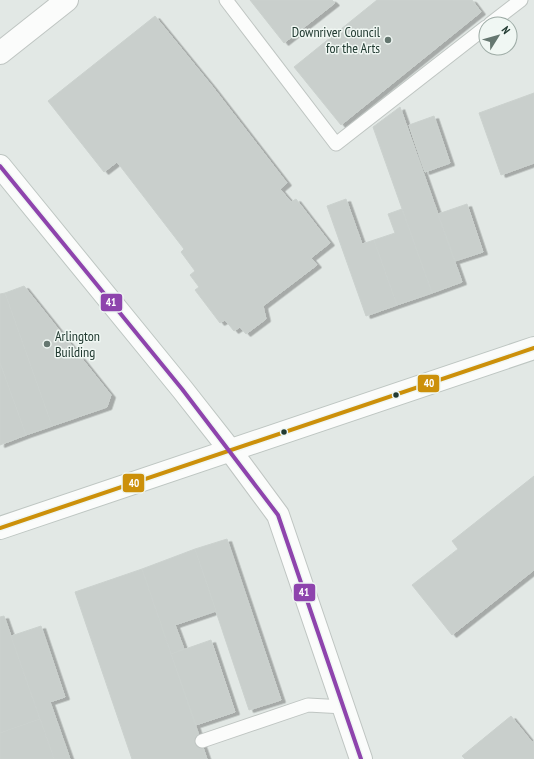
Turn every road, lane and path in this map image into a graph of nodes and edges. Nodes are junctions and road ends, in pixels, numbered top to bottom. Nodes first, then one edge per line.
1 (67, 0) edge
2 (226, 0) edge
3 (521, 0) edge
4 (500, 16) edge
5 (478, 33) edge
6 (0, 53) edge
7 (0, 166) edge
8 (534, 348) edge
9 (230, 450) junction
10 (0, 528) edge
11 (344, 707) junction
12 (202, 741) dead end
13 (361, 759) edge

1 - 6 street
2 - 5 lane
3 - 4 lane
7 - 9 street
8 - 9 street
9 - 10 street
9 - 11 street
11 - 12 lane
11 - 13 street

